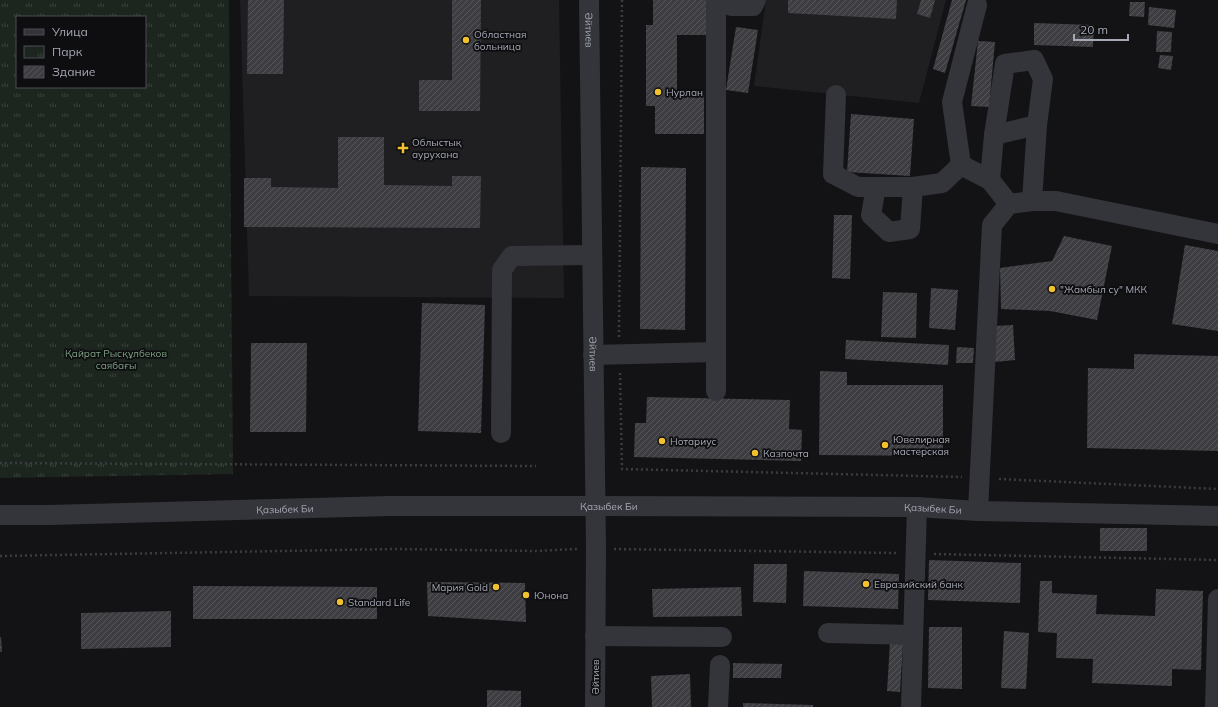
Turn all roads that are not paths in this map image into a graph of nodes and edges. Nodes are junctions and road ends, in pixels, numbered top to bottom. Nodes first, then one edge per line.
1 (589, 0) edge
2 (716, 0) edge
3 (725, 0) edge
4 (756, 0) edge
5 (977, 6) dead end
6 (836, 95) dead end
7 (1037, 126) junction
8 (994, 135) junction
9 (961, 165) junction
10 (990, 180) junction
11 (876, 187) junction
12 (913, 187) junction
13 (1032, 200) junction
14 (1009, 204) junction
15 (1218, 234) edge
16 (592, 255) junction
17 (715, 352) junction
18 (593, 355) junction
19 (716, 391) dead end
20 (501, 433) dead end
21 (594, 506) junction
22 (917, 507) junction
23 (978, 511) junction
24 (0, 515) edge
25 (1218, 516) edge
26 (1218, 599) edge
27 (828, 632) dead end
28 (912, 635) junction
29 (595, 636) junction
30 (722, 637) dead end
31 (1217, 640) edge
32 (720, 665) dead end
33 (595, 707) edge
34 (718, 707) edge
35 (911, 707) edge
36 (1215, 707) edge

1 - 16 street, Әйтиев
2 - 17 street
3 - 4 street
5 - 9 street
6 - 11 street
7 - 8 street
7 - 8 street
7 - 13 street
8 - 10 street
9 - 10 street
9 - 12 street
10 - 14 street
11 - 12 street
11 - 12 street
13 - 14 street
13 - 15 street
14 - 23 street
16 - 18 street, Әйтиев
16 - 20 street
17 - 18 street
17 - 19 street
18 - 21 street, Әйтиев
21 - 22 street, Қазыбек Би
21 - 24 street, Қазыбек Би
21 - 29 street, Әйтиев
22 - 23 street, Қазыбек Би
22 - 28 street
23 - 25 street, Қазыбек Би
26 - 31 street
27 - 28 street
28 - 35 street
29 - 30 street
29 - 33 street, Әйтиев
31 - 36 street
32 - 34 street

